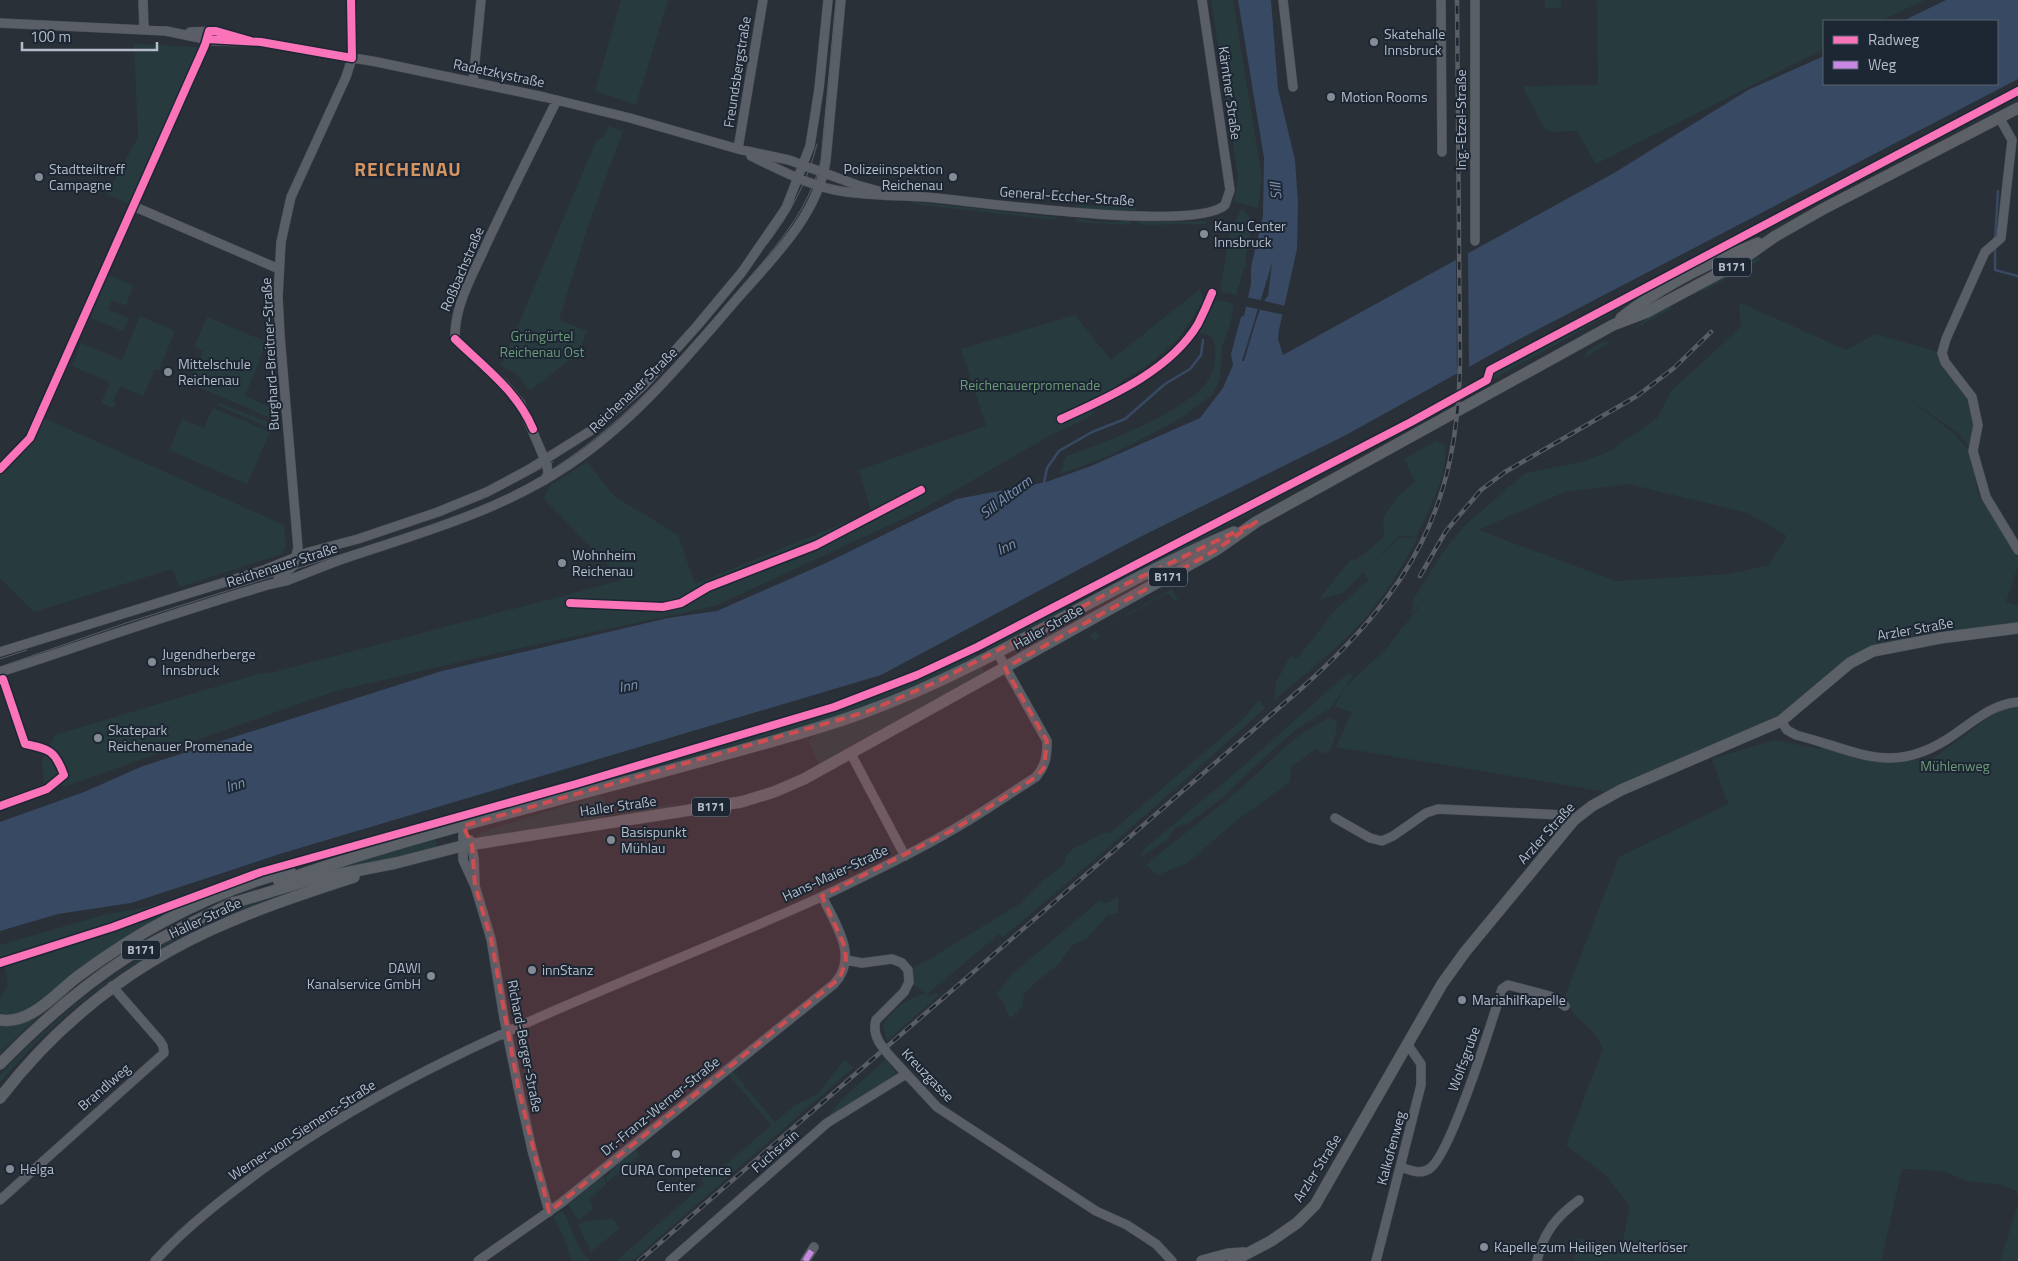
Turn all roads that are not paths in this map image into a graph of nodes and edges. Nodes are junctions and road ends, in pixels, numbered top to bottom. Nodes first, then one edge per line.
1 (143, 0) edge
2 (351, 0) edge
3 (481, 0) edge
4 (763, 0) edge
5 (828, 0) edge
6 (841, 0) edge
7 (1202, 0) edge
8 (1283, 0) edge
9 (1441, 0) edge
10 (1474, 0) edge
11 (0, 23) edge
12 (144, 30) junction
13 (352, 58) junction
14 (473, 82) junction
15 (1293, 87) dead end
16 (557, 100) junction
17 (2018, 108) edge
18 (1999, 117) junction
19 (2015, 139) edge
20 (742, 151) junction
21 (1442, 152) dead end
22 (760, 157) junction
23 (804, 166) junction
24 (823, 173) junction
25 (799, 178) junction
26 (820, 186) junction
27 (1230, 190) joint
28 (889, 194) junction
29 (133, 206) dead end
30 (1475, 240) dead end
31 (279, 269) junction
32 (546, 461) junction
33 (545, 480) junction
34 (1256, 522) junction
35 (298, 543) junction
36 (2018, 550) edge
37 (309, 552) junction
38 (297, 557) junction
39 (270, 584) junction
40 (2018, 628) edge
41 (0, 652) edge
42 (996, 652) junction
43 (1006, 668) junction
44 (0, 672) edge
45 (2018, 702) edge
46 (1781, 721) junction
47 (851, 754) junction
48 (598, 790) junction
49 (610, 797) dead end
50 (1335, 818) dead end
51 (1574, 820) junction
52 (463, 826) junction
53 (467, 846) junction
54 (354, 855) junction
55 (905, 856) junction
56 (381, 866) junction
57 (822, 896) junction
58 (229, 905) junction
59 (846, 960) junction
60 (112, 986) junction
61 (1565, 1006) dead end
62 (0, 1020) edge
63 (506, 1030) junction
64 (1408, 1044) junction
65 (0, 1064) edge
66 (906, 1074) junction
67 (0, 1098) edge
68 (1400, 1167) junction
69 (0, 1200) edge
70 (1579, 1200) dead end
71 (549, 1212) junction
72 (814, 1247) dead end
73 (1246, 1253) junction
74 (155, 1261) edge
75 (478, 1261) edge
76 (670, 1261) edge
77 (805, 1261) edge
78 (1172, 1261) edge
79 (1202, 1261) edge
80 (1233, 1261) edge
81 (1376, 1261) edge
82 (1537, 1261) edge

1 - 12 street
2 - 13 street, Burghard-Breitner-Straße
3 - 14 street
4 - 20 street, Freundsbergstraße
5 - 23 street, Reichenauer Straße
6 - 24 street, Reichenauer Straße
7 - 27 street, Kärntner Straße
8 - 15 street
9 - 21 street, Ing.-Etzel-Straße
10 - 30 street, Ing.-Etzel-Straße
11 - 12 street, Radetzkystraße
12 - 13 street, Radetzkystraße
13 - 14 street, Radetzkystraße
13 - 31 street, Burghard-Breitner-Straße
14 - 16 street, Radetzkystraße
16 - 20 street, Radetzkystraße
16 - 32 street, Roßbachstraße
17 - 18 main road, Haller Straße / B171
18 - 19 street
18 - 34 main road, Haller Straße / B171
19 - 36 street
20 - 22 street, Radetzkystraße
22 - 23 street, Radetzkystraße
22 - 25 street, Radetzkystraße
23 - 24 street, Radetzkystraße
23 - 25 street, Reichenauer Straße
24 - 26 street, Reichenauer Straße
24 - 28 street, General-Eccher-Straße
25 - 26 street, Radetzkystraße
25 - 32 street, Reichenauer Straße
26 - 28 street, General-Eccher-Straße
26 - 33 street, Reichenauer Straße
27 - 28 street, General-Eccher-Straße
29 - 31 street
31 - 35 street, Burghard-Breitner-Straße
32 - 33 street
32 - 37 street, Reichenauer Straße
33 - 39 street, Reichenauer Straße
34 - 42 main road, Haller Straße / B171
34 - 43 main road, Haller Straße / B171
35 - 37 street
35 - 38 street, Burghard-Breitner-Straße
37 - 38 street, Reichenauer Straße
38 - 39 street
38 - 41 street, Reichenauer Straße
39 - 44 street, Reichenauer Straße
40 - 46 main road, Arzler Straße
42 - 43 street, Hans-Maier-Straße
42 - 48 main road, Haller Straße / B171
43 - 47 main road, Haller Straße / B171
43 - 55 street, Hans-Maier-Straße
45 - 46 street
46 - 51 main road, Arzler Straße
47 - 53 main road, Haller Straße / B171
47 - 55 street
48 - 49 main road
48 - 52 main road, Haller Straße / B171
50 - 51 street
51 - 64 main road, Arzler Straße
52 - 53 street, Richard-Berger-Straße
52 - 54 main road, Haller Straße / B171
53 - 56 main road, Haller Straße / B171
53 - 63 street, Richard-Berger-Straße
54 - 58 main road, Haller Straße / B171
54 - 62 main road
55 - 57 street, Hans-Maier-Straße
56 - 58 main road, Haller Straße / B171
56 - 60 main road, Haller Straße / B171
57 - 59 street
57 - 63 street, Hans-Maier-Straße
58 - 65 main road, Haller Straße / B171
59 - 66 street, Kreuzgasse, bridge
59 - 71 street, Dr.-Franz-Werner-Straße
60 - 67 main road, Haller Straße / B171
60 - 69 street, Brandlweg
61 - 68 street, Wolfsgrube
63 - 71 street, Richard-Berger-Straße
63 - 74 street, Werner-von-Siemens-Straße
64 - 68 street, Kalkofenweg
64 - 73 main road, Arzler Straße
66 - 76 street, Fuchsrain
66 - 78 street, Kreuzgasse
68 - 81 street, Kalkofenweg
70 - 82 street
71 - 75 street, Dr.-Franz-Werner-Straße
72 - 77 street
73 - 79 main road, Arzler Straße
73 - 80 main road, Arzler Straße

